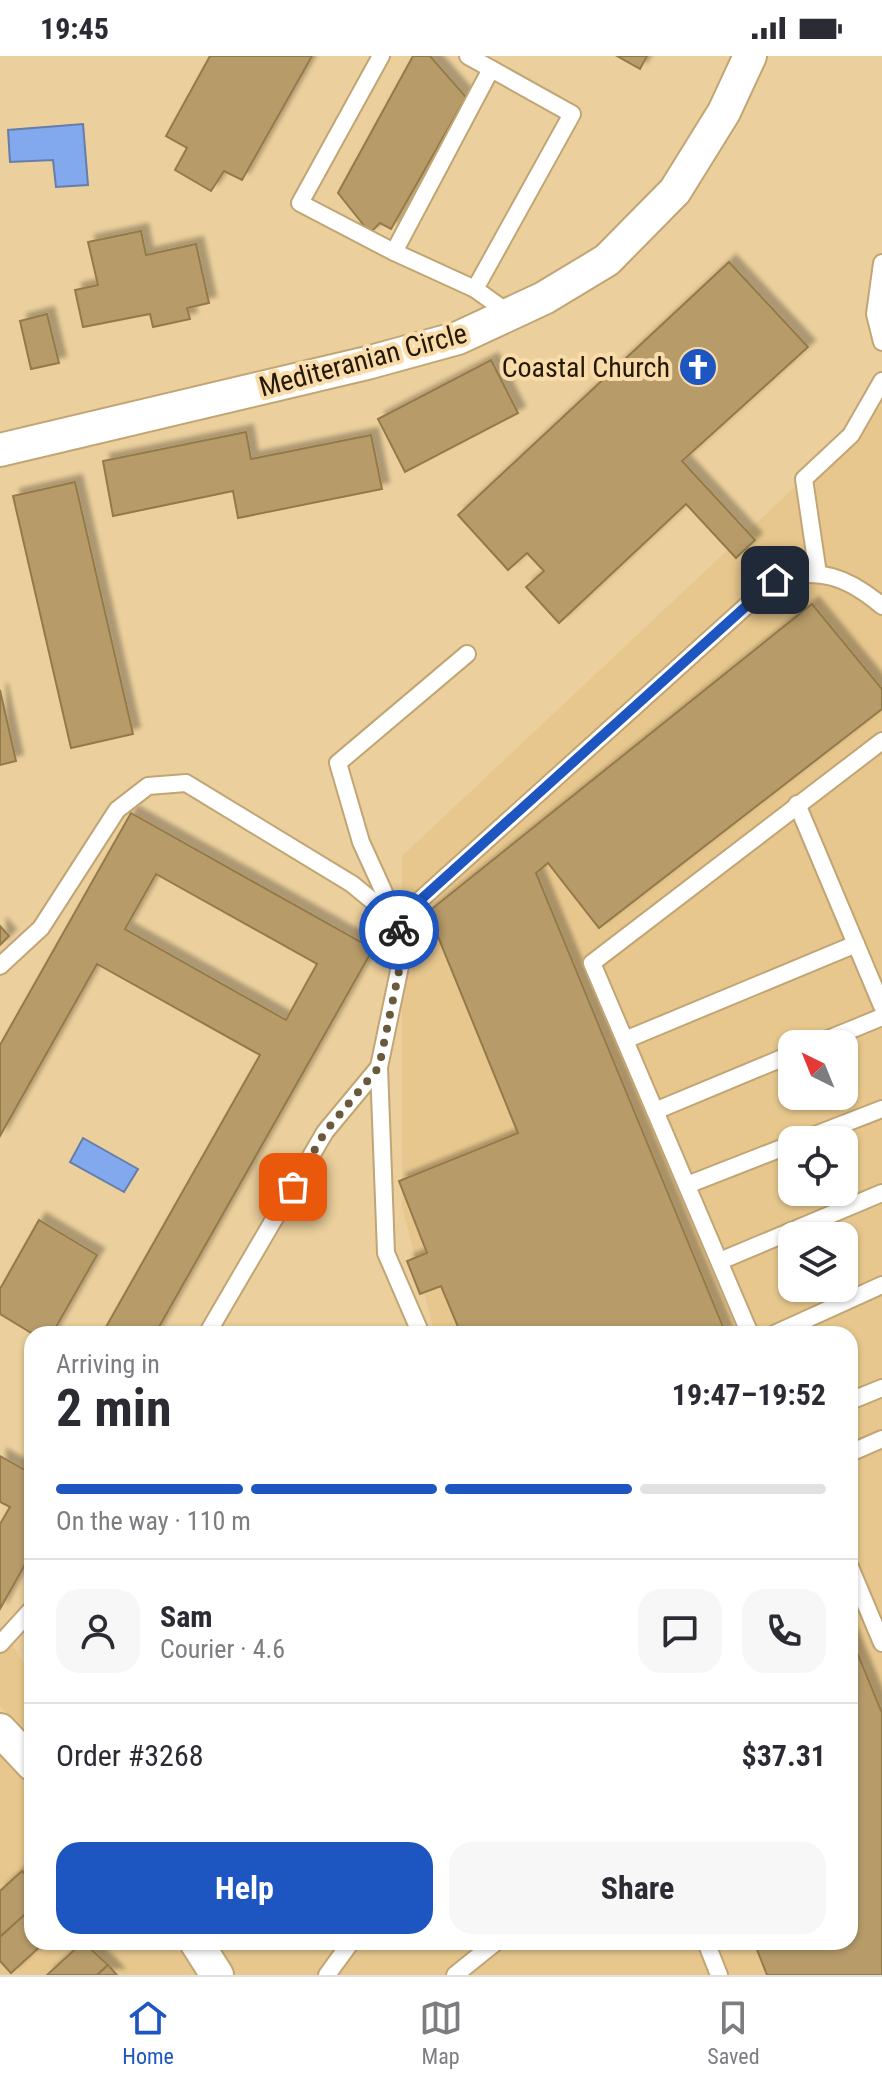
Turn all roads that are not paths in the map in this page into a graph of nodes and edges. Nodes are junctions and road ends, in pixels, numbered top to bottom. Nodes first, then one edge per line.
1 (381, 56) edge
2 (468, 56) edge
3 (750, 56) edge
4 (491, 69) junction
5 (394, 252) junction
6 (882, 263) edge
7 (475, 289) junction
8 (510, 314) junction
9 (882, 342) edge
10 (882, 381) edge
11 (0, 450) edge
12 (818, 574) junction
13 (882, 606) edge
14 (467, 654) dead end
15 (882, 741) edge
16 (797, 804) junction
17 (397, 921) junction
18 (856, 944) junction
19 (0, 966) edge
20 (882, 1006) edge
21 (882, 1017) edge
22 (850, 1030) edge
23 (625, 1040) junction
24 (778, 1060) edge
25 (379, 1067) junction
26 (882, 1109) edge
27 (655, 1111) junction
28 (838, 1126) edge
29 (778, 1149) edge
30 (687, 1185) junction
31 (882, 1193) edge
32 (720, 1261) junction
33 (882, 1285) edge
34 (212, 1326) edge
35 (418, 1326) edge
36 (747, 1326) edge
37 (792, 1326) edge
38 (882, 1388) edge
39 (858, 1398) edge
40 (882, 1439) edge
41 (858, 1450) edge
42 (858, 1586) edge
43 (24, 1618) edge
44 (882, 1643) edge
45 (0, 1644) edge
46 (0, 1730) edge
47 (24, 1756) edge
48 (201, 1950) edge
49 (345, 1950) edge
50 (486, 1950) edge
51 (709, 1950) edge
52 (217, 1975) edge
53 (327, 1975) edge
54 (455, 1975) edge
55 (719, 1975) edge

1 - 5 lane
2 - 4 lane
3 - 8 street, Mediteranian Circle
4 - 5 lane
4 - 7 lane
5 - 7 lane
6 - 9 lane
7 - 8 lane
8 - 11 street, Mediteranian Circle
10 - 12 lane
12 - 13 lane
12 - 17 lane
14 - 17 lane
15 - 16 lane
16 - 18 lane
16 - 23 lane
17 - 19 lane
17 - 25 lane
18 - 20 lane
18 - 23 lane
21 - 22 lane
23 - 27 lane
24 - 27 lane
25 - 34 lane
25 - 35 lane
26 - 28 lane
27 - 30 lane
29 - 30 lane
30 - 32 lane
31 - 32 lane
32 - 36 lane
33 - 37 lane
38 - 39 lane
40 - 41 lane
42 - 44 lane
43 - 45 lane
46 - 47 street
48 - 52 street
49 - 53 lane
50 - 54 lane
51 - 55 lane

